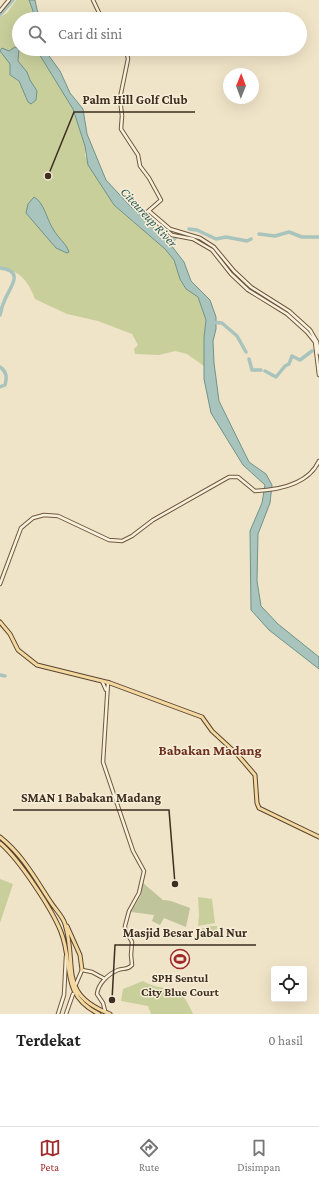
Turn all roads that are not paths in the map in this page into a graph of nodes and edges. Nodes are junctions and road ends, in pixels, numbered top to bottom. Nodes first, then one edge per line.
1 (9, 0) edge
2 (93, 0) edge
3 (0, 11) edge
4 (99, 12) edge
5 (127, 56) edge
6 (149, 211) junction
7 (319, 353) edge
8 (319, 374) edge
9 (319, 461) edge
10 (0, 584) edge
11 (0, 622) edge
12 (102, 681) junction
13 (108, 682) junction
14 (106, 691) junction
15 (0, 837) edge
16 (319, 837) edge
17 (4, 841) junction
18 (1, 844) edge
19 (62, 918) junction
20 (66, 925) junction
21 (58, 926) junction
22 (61, 933) junction
23 (66, 956) junction
24 (82, 970) junction
25 (105, 979) junction
26 (76, 984) dead end
27 (73, 994) dead end
28 (104, 1005) junction
29 (98, 1009) junction
30 (105, 1012) junction
31 (58, 1014) edge
32 (66, 1014) edge
33 (99, 1014) edge
34 (110, 1014) edge

1 - 3 street
2 - 4 street
5 - 6 street
6 - 7 street
6 - 8 street
9 - 10 street
11 - 12 main road
12 - 13 main road
12 - 14 street
13 - 14 street
13 - 16 main road
14 - 25 street
15 - 17 main road
17 - 18 main road
17 - 19 main road
18 - 21 main road
19 - 20 main road
19 - 21 main road
20 - 22 main road
20 - 24 main road
20 - 29 main road
21 - 22 main road
22 - 23 main road
23 - 31 street
23 - 33 main road
24 - 25 street
24 - 26 street
25 - 28 street
27 - 32 street
28 - 29 street
28 - 30 street
29 - 30 main road
30 - 34 main road

